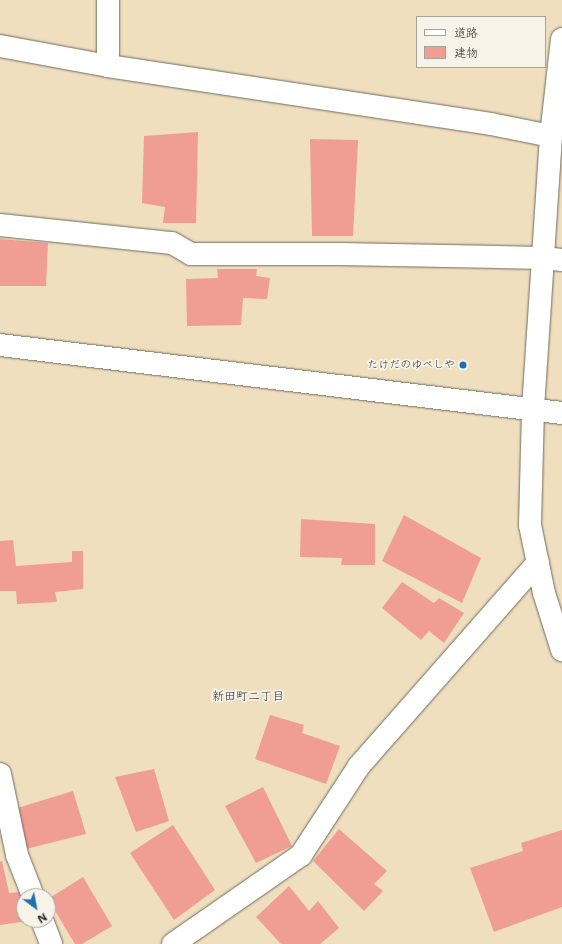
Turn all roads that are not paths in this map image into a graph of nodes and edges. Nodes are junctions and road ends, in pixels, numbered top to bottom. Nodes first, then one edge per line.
1 (108, 0) edge
2 (562, 39) edge
3 (0, 46) edge
4 (108, 66) junction
5 (551, 136) junction
6 (0, 225) edge
7 (552, 259) edge
8 (0, 345) edge
9 (533, 410) junction
10 (562, 414) edge
11 (538, 562) junction
12 (562, 650) edge
13 (0, 774) edge
14 (30, 888) edge
15 (45, 928) edge
16 (51, 944) edge
17 (173, 944) edge

1 - 4 street
2 - 5 street
3 - 4 street
4 - 5 street
5 - 7 street
6 - 7 street
7 - 9 street
8 - 9 street
9 - 10 street
9 - 11 street
11 - 12 street
11 - 17 street
13 - 14 street
15 - 16 street

